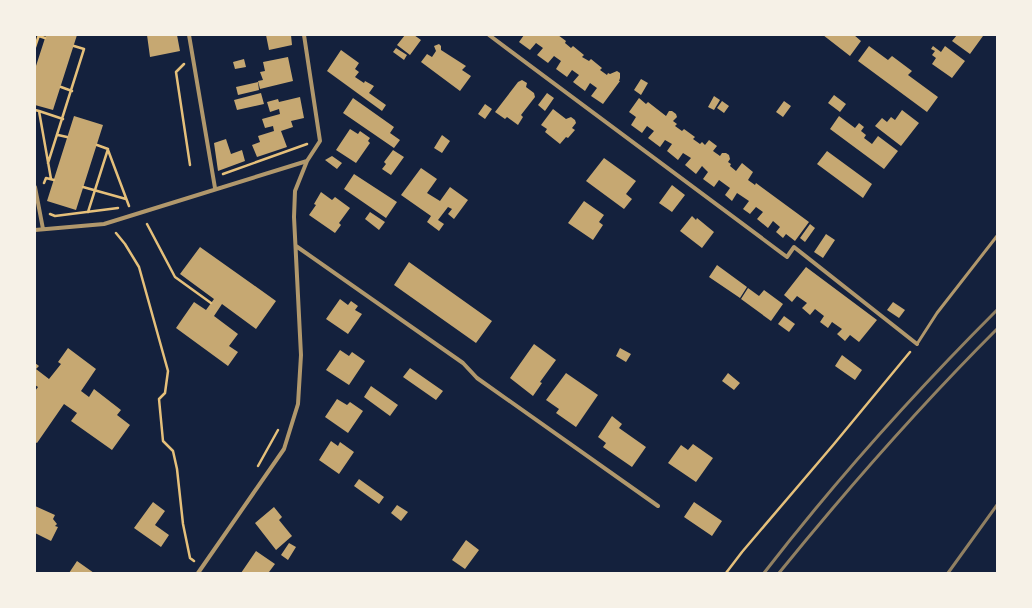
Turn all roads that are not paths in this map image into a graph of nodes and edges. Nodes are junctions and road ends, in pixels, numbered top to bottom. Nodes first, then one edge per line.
1 (189, 35) edge
2 (304, 35) edge
3 (489, 35) edge
4 (307, 161) junction
5 (35, 187) edge
6 (215, 188) junction
7 (43, 229) junction
8 (35, 230) edge
9 (997, 236) edge
10 (296, 246) junction
11 (917, 344) joint
12 (658, 506) dead end
13 (198, 573) edge

1 - 6 street
2 - 4 street
3 - 11 street
4 - 6 street
4 - 10 street
5 - 7 street
6 - 7 street
7 - 8 street
9 - 11 lane
10 - 12 street
10 - 13 street

